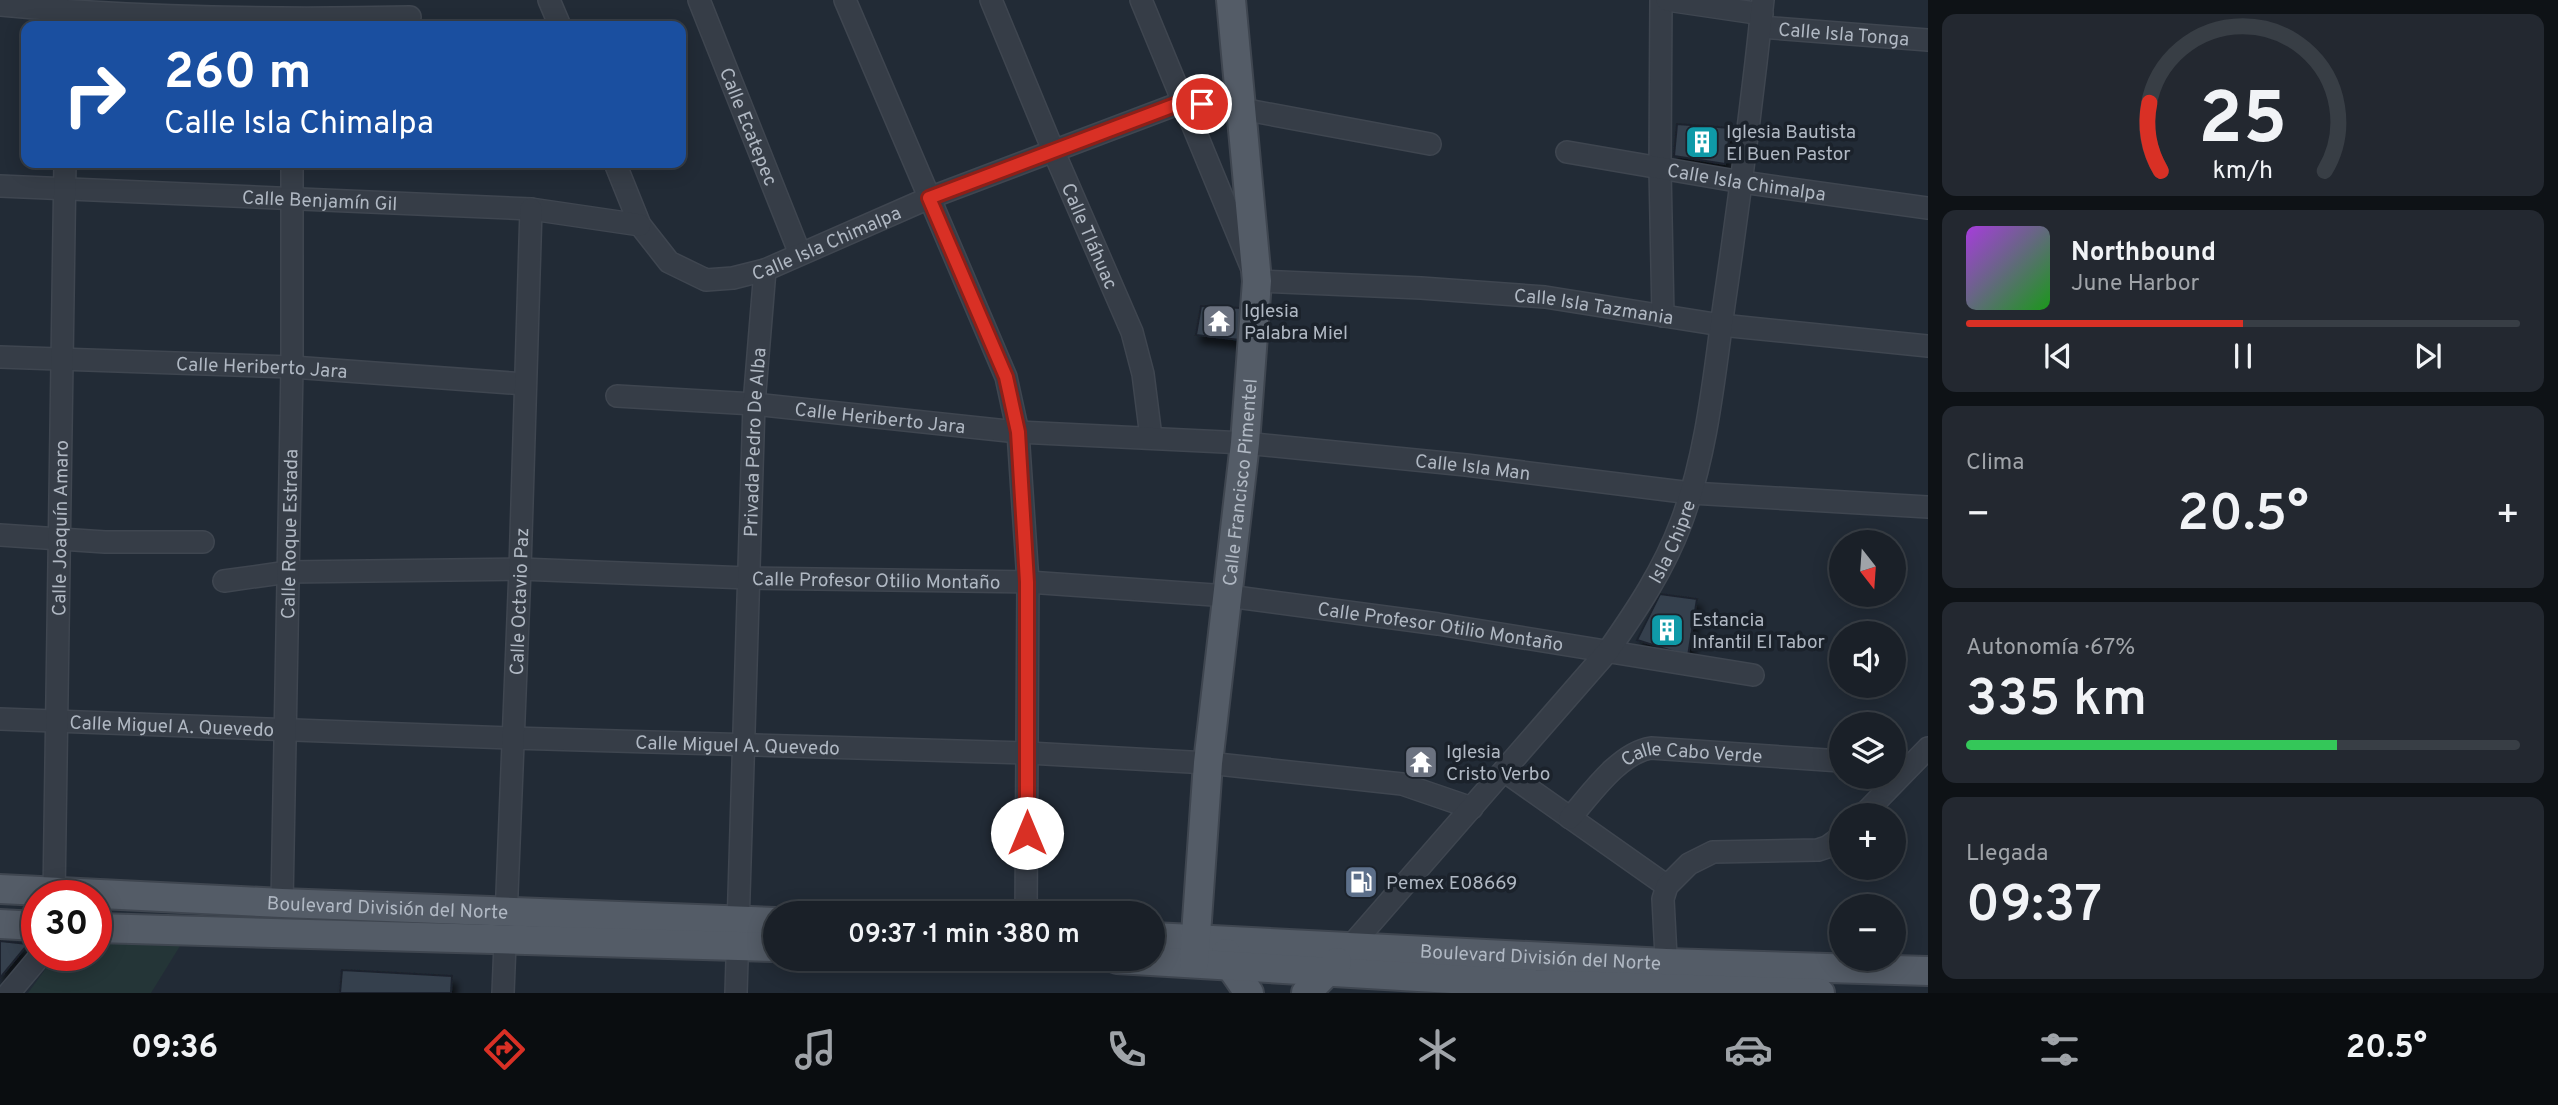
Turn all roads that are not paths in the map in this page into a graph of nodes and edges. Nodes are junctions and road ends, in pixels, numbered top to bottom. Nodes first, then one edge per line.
1 (550, 0) edge
2 (699, 0) edge
3 (845, 0) edge
4 (991, 0) edge
5 (1140, 0) edge
6 (1231, 0) edge
7 (1661, 0) edge
8 (1667, 0) edge
9 (0, 5) edge
10 (66, 13) edge
11 (412, 14) edge
12 (1762, 14) edge
13 (297, 15) edge
14 (558, 21) edge
15 (1928, 40) edge
16 (1183, 102) junction
17 (1242, 109) junction
18 (1430, 144) dead end
19 (1053, 150) junction
20 (1567, 152) dead end
21 (65, 168) edge
22 (292, 168) edge
23 (617, 168) edge
24 (1660, 169) junction
25 (1742, 182) junction
26 (0, 186) edge
27 (65, 190) junction
28 (929, 198) junction
29 (291, 199) junction
30 (1928, 208) edge
31 (531, 209) junction
32 (640, 225) junction
33 (800, 254) junction
34 (765, 270) junction
35 (1257, 281) junction
36 (1663, 316) junction
37 (1721, 325) junction
38 (1928, 346) edge
39 (0, 357) edge
40 (63, 359) junction
41 (292, 367) junction
42 (526, 384) junction
43 (617, 396) dead end
44 (754, 404) junction
45 (1018, 432) junction
46 (1151, 437) junction
47 (1245, 443) junction
48 (1691, 493) junction
49 (1928, 507) edge
50 (0, 536) edge
51 (58, 538) junction
52 (203, 542) dead end
53 (520, 569) junction
54 (288, 572) junction
55 (748, 578) junction
56 (225, 581) dead end
57 (1027, 582) junction
58 (1228, 596) junction
59 (1608, 652) junction
60 (1753, 675) dead end
61 (0, 719) edge
62 (56, 722) junction
63 (284, 730) junction
64 (512, 738) junction
65 (745, 744) junction
66 (1928, 748) edge
67 (1028, 753) junction
68 (1829, 760) edge
69 (1906, 762) edge
70 (1208, 763) junction
71 (1504, 771) junction
72 (1883, 789) edge
73 (1872, 803) edge
74 (1472, 808) junction
75 (1570, 818) junction
76 (1829, 846) edge
77 (55, 880) edge
78 (1667, 886) junction
79 (0, 889) edge
80 (21, 891) edge
81 (112, 896) edge
82 (1026, 901) edge
83 (282, 903) junction
84 (0, 924) edge
85 (21, 925) edge
86 (505, 926) junction
87 (763, 926) edge
88 (112, 928) edge
89 (739, 933) junction
90 (1165, 939) edge
91 (763, 942) edge
92 (1350, 947) junction
93 (1210, 951) junction
94 (1165, 955) edge
95 (1329, 970) junction
96 (27, 971) edge
97 (1928, 971) edge
98 (1667, 976) junction
99 (1534, 988) edge
100 (9, 993) edge
101 (503, 993) edge
102 (736, 993) edge
103 (1249, 993) edge
104 (1307, 993) edge
105 (1819, 993) edge

1 - 14 street
2 - 33 street, Calle Ecatepec
3 - 28 street
4 - 19 street, Calle Tláhuac
5 - 16 street
6 - 17 main road, Calle Francisco Pimentel
7 - 24 street
8 - 12 street, Calle Isla Tonga
9 - 10 street
10 - 13 street
11 - 13 street
12 - 15 street, Calle Isla Tonga
12 - 25 street, Isla Chipre
16 - 17 street, Calle Isla Chimalpa
16 - 19 street, Calle Isla Chimalpa
16 - 35 street
17 - 18 street, Calle Isla Chimalpa
17 - 35 main road, Calle Francisco Pimentel
19 - 28 street, Calle Isla Chimalpa
19 - 46 street, Calle Tláhuac
20 - 24 street, Calle Isla Chimalpa
21 - 27 street, Calle Joaquín Amaro
22 - 29 street, Calle Roque Estrada
23 - 32 street, Calle Isla Chimalpa
24 - 25 street, Calle Isla Chimalpa
24 - 36 street
25 - 30 street, Calle Isla Chimalpa
25 - 37 street, Isla Chipre
26 - 27 street, Calle Benjamín Gil
27 - 29 street, Calle Benjamín Gil
27 - 40 street, Calle Joaquín Amaro
28 - 33 street, Calle Isla Chimalpa
28 - 45 street
29 - 31 street, Calle Benjamín Gil
29 - 41 street, Calle Roque Estrada
31 - 32 street, Calle Benjamín Gil
31 - 42 street, Calle Octavio Paz
32 - 34 street, Calle Isla Chimalpa
33 - 34 street, Calle Isla Chimalpa
34 - 44 street, Privada Pedro De Alba
35 - 36 street, Calle Isla Tazmania
35 - 47 main road, Calle Francisco Pimentel
36 - 37 street, Calle Isla Tazmania
37 - 38 street, Calle Isla Tazmania
37 - 48 street, Isla Chipre
39 - 40 street, Calle Heriberto Jara
40 - 41 street, Calle Heriberto Jara
40 - 51 street, Calle Joaquín Amaro
41 - 42 street, Calle Heriberto Jara
41 - 54 street, Calle Roque Estrada
42 - 53 street, Calle Octavio Paz
43 - 44 street, Calle Heriberto Jara
44 - 45 street, Calle Heriberto Jara
44 - 55 street, Privada Pedro De Alba
45 - 46 street, Calle Isla Man
45 - 57 street
46 - 47 street, Calle Isla Man
47 - 48 street, Calle Isla Man
47 - 58 main road, Calle Francisco Pimentel
48 - 49 street, Calle Isla Man
48 - 59 street, Isla Chipre
50 - 51 street
51 - 52 street
51 - 62 street, Calle Joaquín Amaro
53 - 54 street, Calle Profesor Otilio Montaño
53 - 55 street, Calle Profesor Otilio Montaño
53 - 64 street, Calle Octavio Paz
54 - 56 street, Calle Profesor Otilio Montaño
54 - 63 street, Calle Roque Estrada
55 - 57 street, Calle Profesor Otilio Montaño
55 - 65 street, Privada Pedro De Alba
57 - 58 street, Calle Profesor Otilio Montaño
57 - 67 street
58 - 59 street, Calle Profesor Otilio Montaño
58 - 70 main road, Calle Francisco Pimentel
59 - 60 street, Calle Profesor Otilio Montaño
59 - 71 street, Isla Chipre
61 - 62 street, Calle Miguel A. Quevedo
62 - 63 street, Calle Miguel A. Quevedo
62 - 77 street, Calle Joaquín Amaro
63 - 64 street, Calle Miguel A. Quevedo
63 - 83 street, Calle Roque Estrada
64 - 65 street, Calle Miguel A. Quevedo
64 - 86 street, Calle Octavio Paz
65 - 67 street, Calle Miguel A. Quevedo
65 - 89 street, Privada Pedro De Alba
66 - 69 street
67 - 70 street, Calle Miguel A. Quevedo
67 - 82 street
68 - 75 street, Calle Cabo Verde
70 - 74 street, Calle Miguel A. Quevedo
70 - 93 main road, Calle Francisco Pimentel
71 - 74 street, Isla Chipre
71 - 75 street
72 - 73 street
74 - 92 street, Isla Chipre
75 - 78 street
76 - 78 street
78 - 98 street
79 - 80 main road, Boulevard División del Norte
81 - 83 main road, Boulevard División del Norte
83 - 86 main road, Boulevard División del Norte
84 - 85 main road
86 - 88 main road, Boulevard División del Norte
86 - 89 main road, Boulevard División del Norte
86 - 101 street, Calle Octavio Paz
87 - 89 main road, Boulevard División del Norte
89 - 91 main road, Boulevard División del Norte
89 - 102 street, Privada Pedro De Alba
90 - 93 main road, Boulevard División del Norte
92 - 93 main road, Boulevard División del Norte
92 - 95 main road, Isla Chipre
92 - 98 main road, Boulevard División del Norte
93 - 94 main road, Boulevard División del Norte
93 - 95 main road, Boulevard División del Norte
93 - 103 main road
95 - 99 main road, Boulevard División del Norte
95 - 104 main road
96 - 100 street
97 - 98 main road, Boulevard División del Norte
98 - 99 main road, Boulevard División del Norte
98 - 105 main road, Boulevard División del Norte

